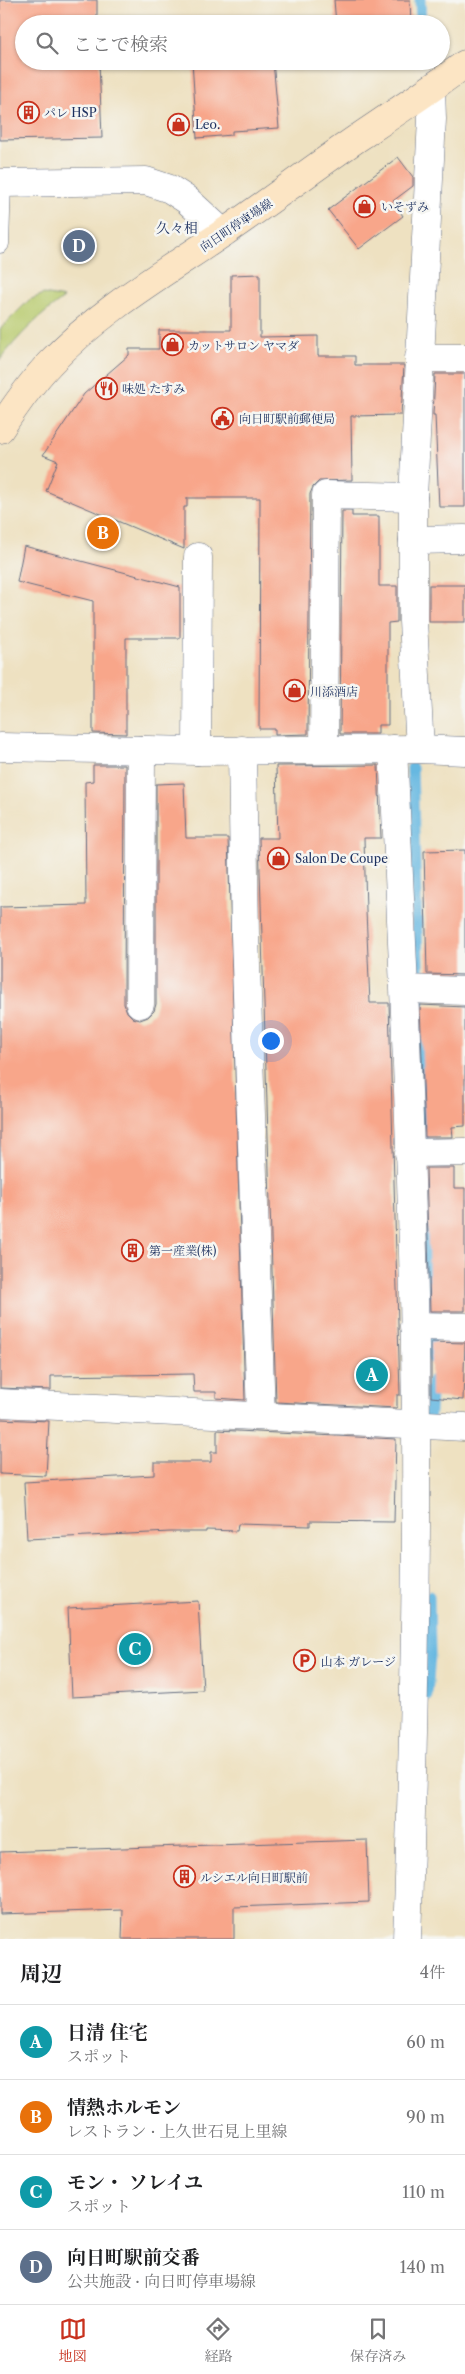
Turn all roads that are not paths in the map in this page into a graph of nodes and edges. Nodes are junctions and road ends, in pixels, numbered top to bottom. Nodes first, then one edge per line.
1 (465, 64) edge
2 (431, 89) junction
3 (1, 183) edge
4 (224, 233) junction
5 (0, 244) edge
6 (419, 358) junction
7 (465, 358) edge
8 (10, 405) edge
9 (0, 429) edge
10 (413, 497) junction
11 (465, 539) edge
12 (413, 540) junction
13 (198, 557) dead end
14 (0, 747) edge
15 (324, 749) junction
16 (393, 749) junction
17 (420, 749) junction
18 (140, 750) junction
19 (197, 750) junction
20 (242, 750) junction
21 (465, 751) edge
22 (405, 989) junction
23 (465, 991) edge
24 (140, 1004) dead end
25 (465, 1152) edge
26 (409, 1153) junction
27 (414, 1326) junction
28 (465, 1327) edge
29 (0, 1403) edge
30 (261, 1416) junction
31 (416, 1426) junction
32 (465, 1427) edge
33 (407, 1939) edge

1 - 2 main road, 向日町停車場線
2 - 4 main road, 向日町停車場線
2 - 6 street
3 - 4 street
3 - 5 lane
4 - 8 main road, 向日町停車場線
6 - 7 street
6 - 10 street
8 - 9 main road, 向日町停車場線
10 - 12 street
10 - 15 street
11 - 12 street
12 - 17 street
13 - 19 street
14 - 18 street
15 - 16 street
15 - 20 street
16 - 17 street
16 - 22 street
17 - 21 street
18 - 19 street
18 - 24 street
19 - 20 street
20 - 30 street
22 - 23 street
22 - 26 street
25 - 26 street
26 - 27 street
27 - 28 street
27 - 31 street
29 - 30 street
30 - 31 street
31 - 32 street
31 - 33 street

